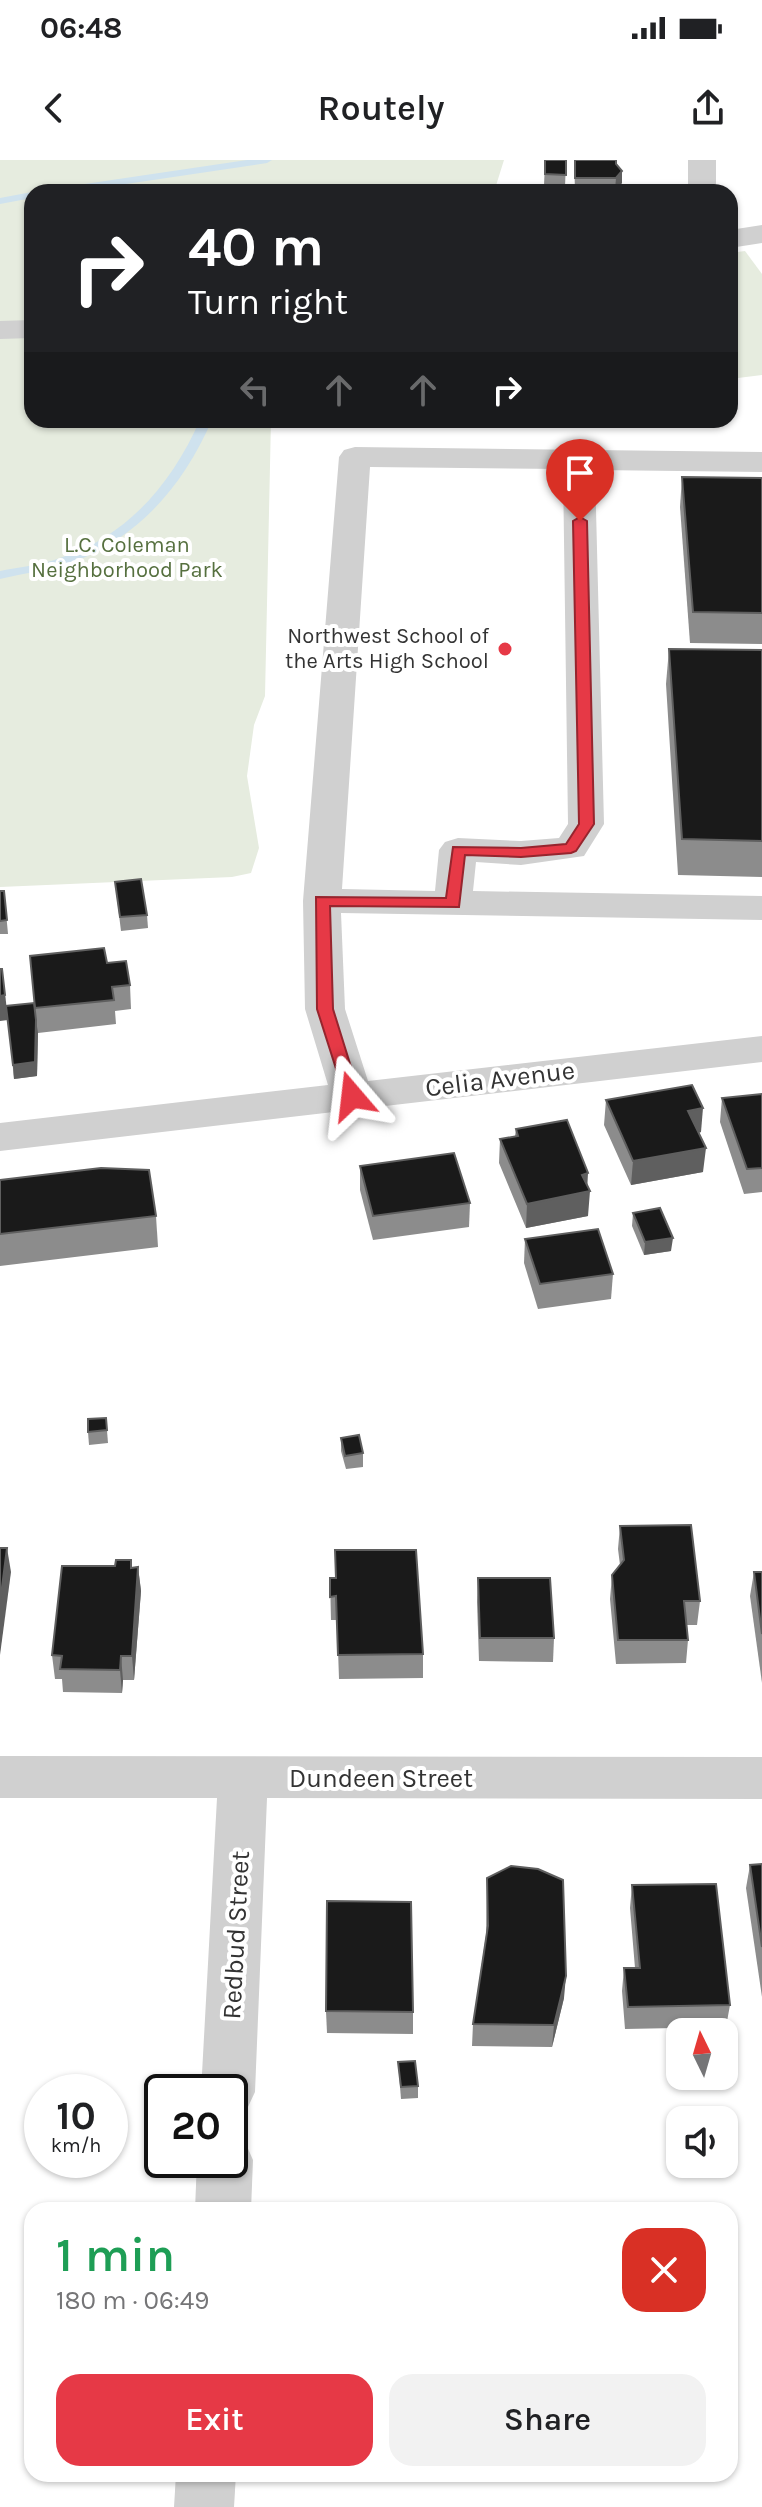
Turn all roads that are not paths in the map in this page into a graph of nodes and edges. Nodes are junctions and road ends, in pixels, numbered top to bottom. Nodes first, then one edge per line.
1 (702, 160) edge
2 (702, 184) edge
3 (762, 234) edge
4 (738, 238) edge
5 (24, 329) edge
6 (0, 330) edge
7 (579, 460) junction
8 (762, 462) edge
9 (322, 901) junction
10 (453, 903) junction
11 (762, 908) edge
12 (762, 1049) edge
13 (352, 1096) junction
14 (0, 1137) edge
15 (0, 1777) edge
16 (243, 1778) junction
17 (762, 1778) edge
18 (229, 2074) edge
19 (224, 2178) edge
20 (223, 2202) edge
21 (206, 2482) edge
22 (204, 2507) edge

1 - 2 street
3 - 4 street
5 - 6 street
7 - 8 street
7 - 9 street
7 - 10 street
9 - 10 street
9 - 13 street
10 - 11 street
12 - 13 street, Celia Avenue
13 - 14 street, Celia Avenue
15 - 16 street, Dundeen Street
16 - 17 street, Dundeen Street
16 - 18 street, Redbud Street
19 - 20 street
21 - 22 street

